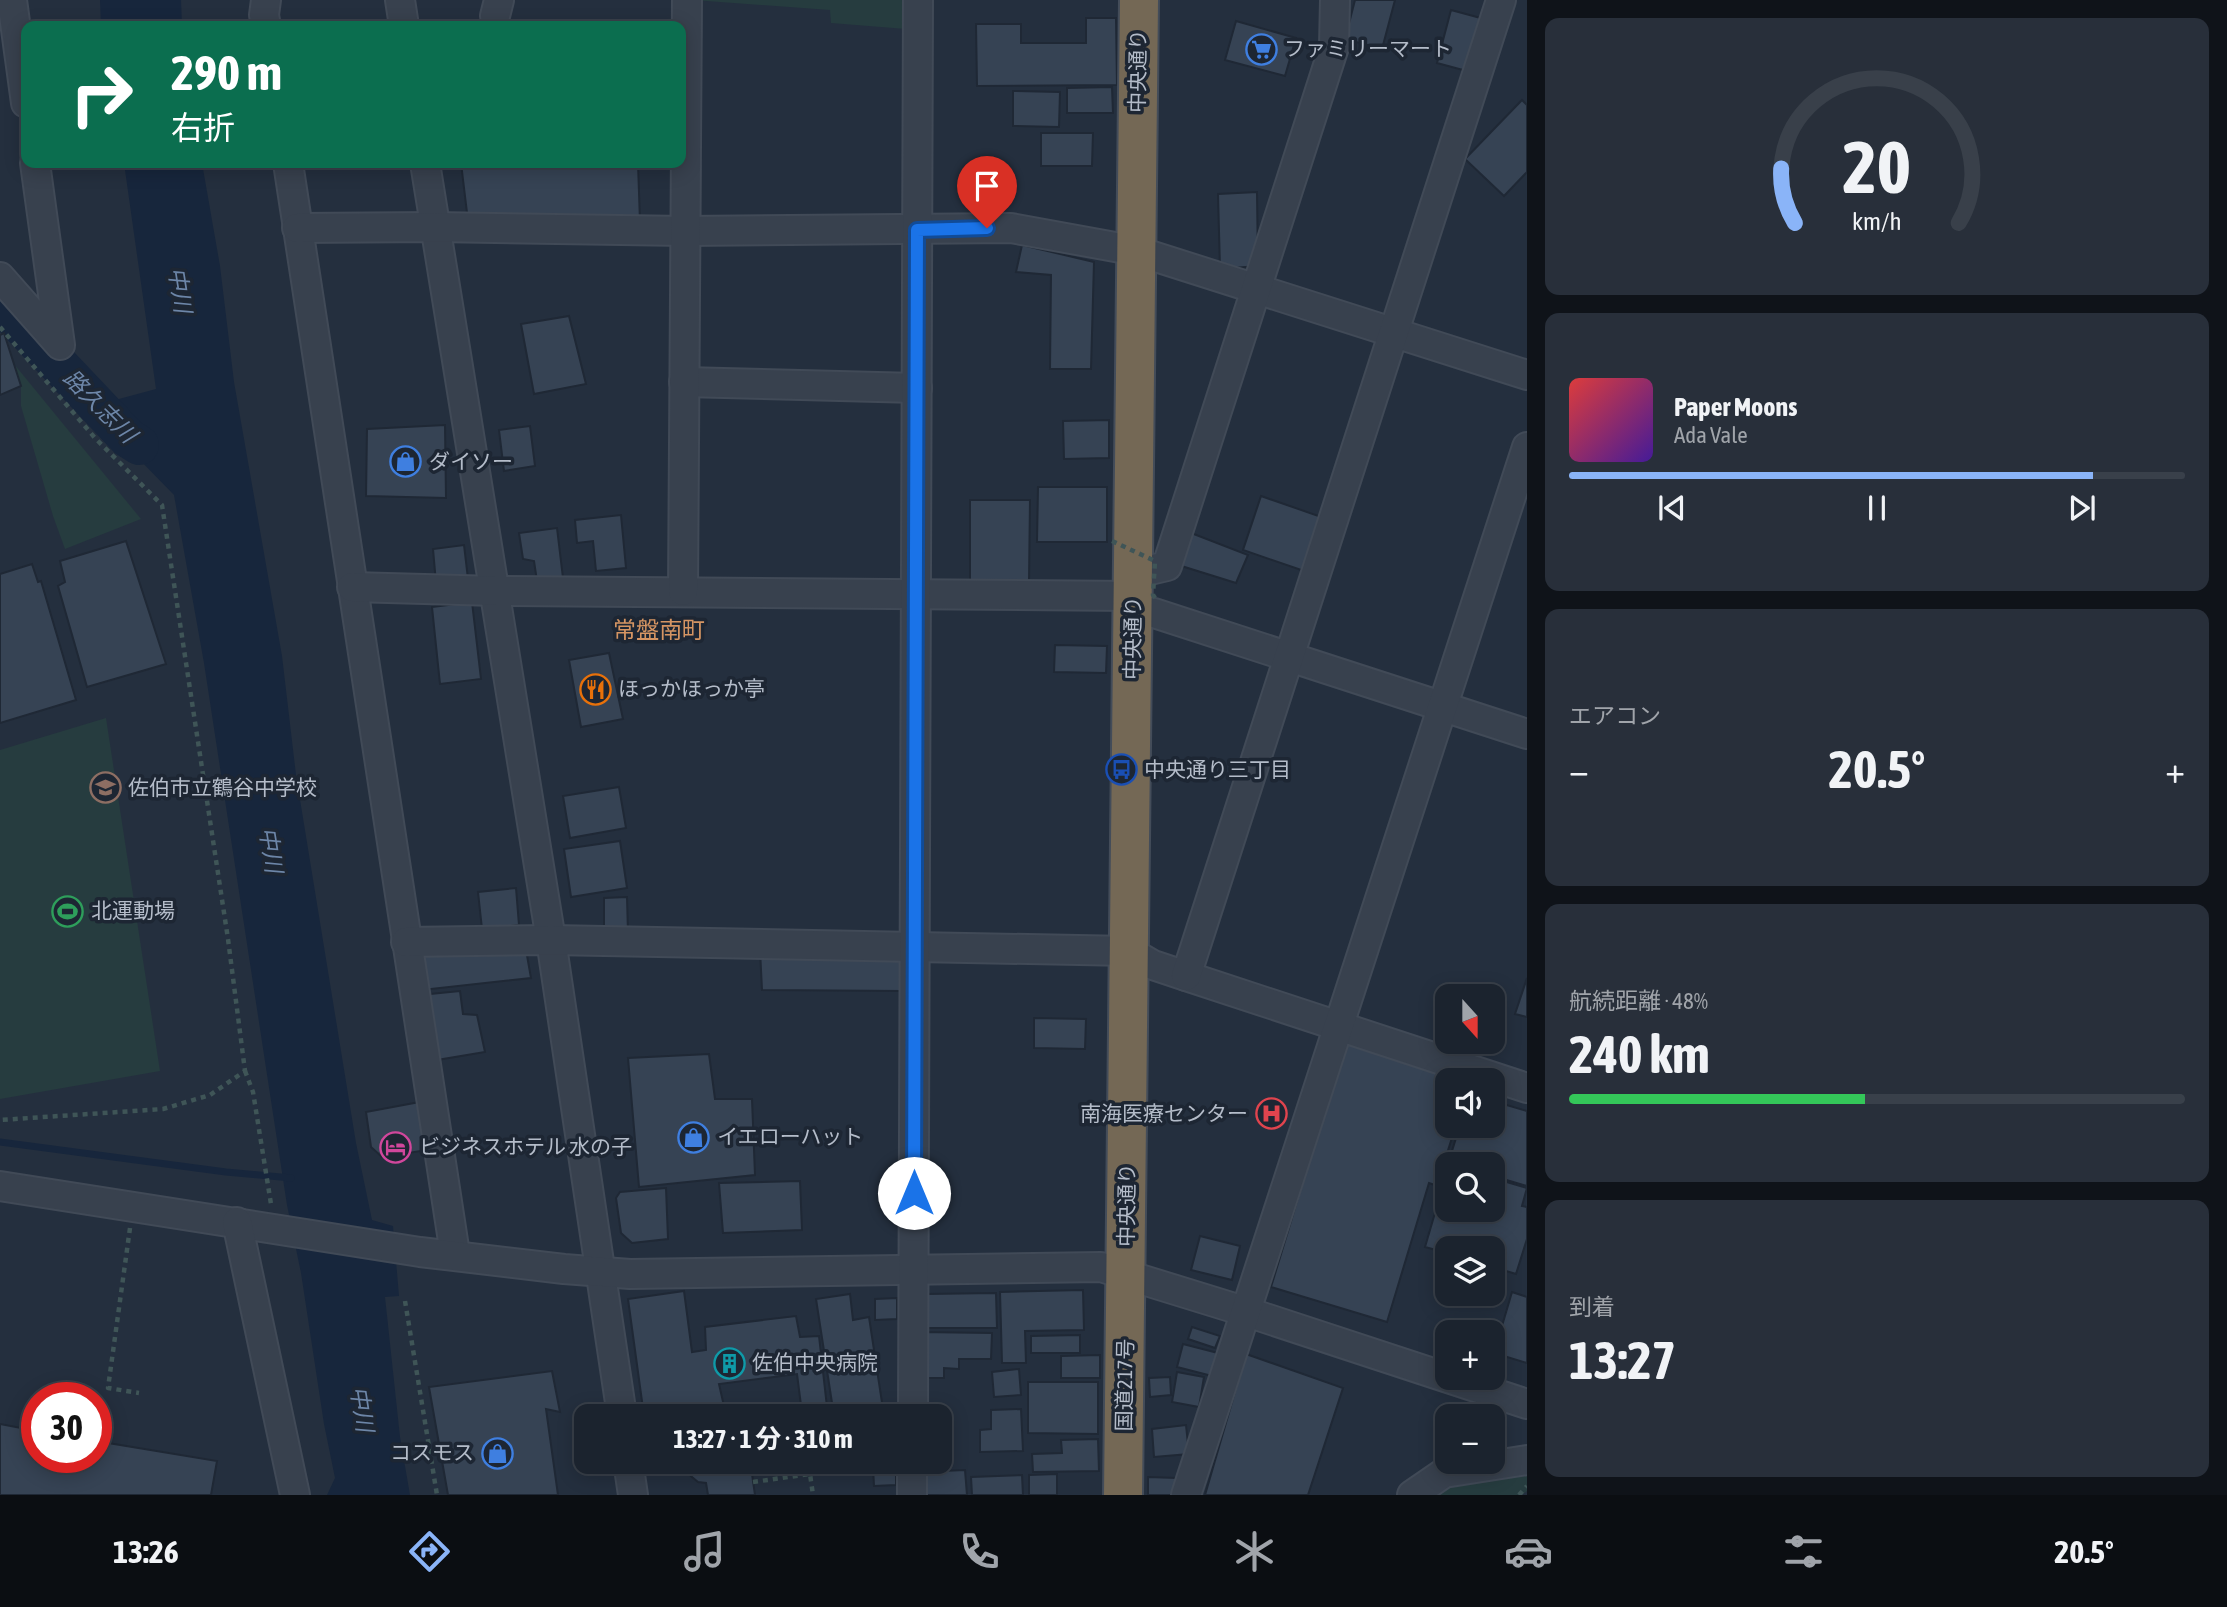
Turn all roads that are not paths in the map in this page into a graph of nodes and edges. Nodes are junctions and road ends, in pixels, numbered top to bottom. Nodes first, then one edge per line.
1 (12, 0) edge
2 (266, 0) edge
3 (400, 0) edge
4 (687, 0) edge
5 (918, 0) edge
6 (1139, 0) edge
7 (1335, 0) edge
8 (1501, 0) edge
9 (265, 21) edge
10 (403, 21) edge
11 (21, 66) edge
12 (686, 116) edge
13 (35, 168) edge
14 (289, 168) edge
15 (426, 168) edge
16 (686, 168) edge
17 (435, 227) junction
18 (297, 228) junction
19 (917, 230) junction
20 (685, 231) junction
21 (1137, 251) junction
22 (0, 276) edge
23 (1256, 288) junction
24 (1393, 334) junction
25 (1527, 376) edge
26 (684, 382) junction
27 (917, 388) junction
28 (1527, 447) edge
29 (352, 587) junction
30 (496, 591) junction
31 (683, 591) junction
32 (916, 594) junction
33 (1139, 594) junction
34 (1288, 658) junction
35 (1442, 708) junction
36 (1527, 734) edge
37 (551, 940) junction
38 (407, 942) junction
39 (915, 947) junction
40 (1129, 951) junction
41 (1186, 976) junction
42 (1339, 1025) junction
43 (1527, 1088) edge
44 (0, 1186) edge
45 (237, 1222) junction
46 (455, 1254) junction
47 (912, 1268) junction
48 (599, 1272) junction
49 (1126, 1276) junction
50 (1247, 1312) junction
51 (620, 1404) edge
52 (913, 1404) edge
53 (1527, 1404) edge
54 (1527, 1460) edge
55 (630, 1474) edge
56 (912, 1474) edge
57 (295, 1495) edge
58 (633, 1495) edge
59 (912, 1495) edge
60 (1123, 1495) edge
61 (1186, 1495) edge
62 (1412, 1495) edge

1 - 11 street
2 - 9 street
3 - 10 street
4 - 12 street
5 - 19 street
6 - 21 highway, 中央通り
7 - 23 street
8 - 24 street
13 - 22 street
14 - 18 street
15 - 17 street
16 - 20 street
17 - 18 street
17 - 20 street
17 - 30 street
18 - 29 street
19 - 20 street
19 - 21 street
19 - 27 street
20 - 26 street
21 - 23 street
21 - 33 highway, 中央通り
23 - 24 street
23 - 33 street
24 - 25 street
24 - 34 street
26 - 27 street
26 - 31 street
27 - 32 street
28 - 35 street
29 - 30 street
29 - 38 street
30 - 31 street
30 - 37 street
31 - 32 street
32 - 33 street
32 - 39 street
33 - 34 street
33 - 40 highway, 中央通り
34 - 35 street
34 - 41 street
35 - 36 street
35 - 42 street
37 - 38 street
37 - 39 street
37 - 48 street
38 - 46 street
39 - 40 street
39 - 47 street
40 - 41 street
40 - 49 highway, 中央通り
41 - 42 street
42 - 43 street
42 - 50 street
44 - 45 street
45 - 46 street
45 - 57 street
46 - 48 street
47 - 48 street
47 - 49 street
47 - 52 street
48 - 51 street
49 - 50 street
49 - 60 highway, 国道217号
50 - 53 street
50 - 61 street
54 - 62 street
55 - 58 street
56 - 59 street

